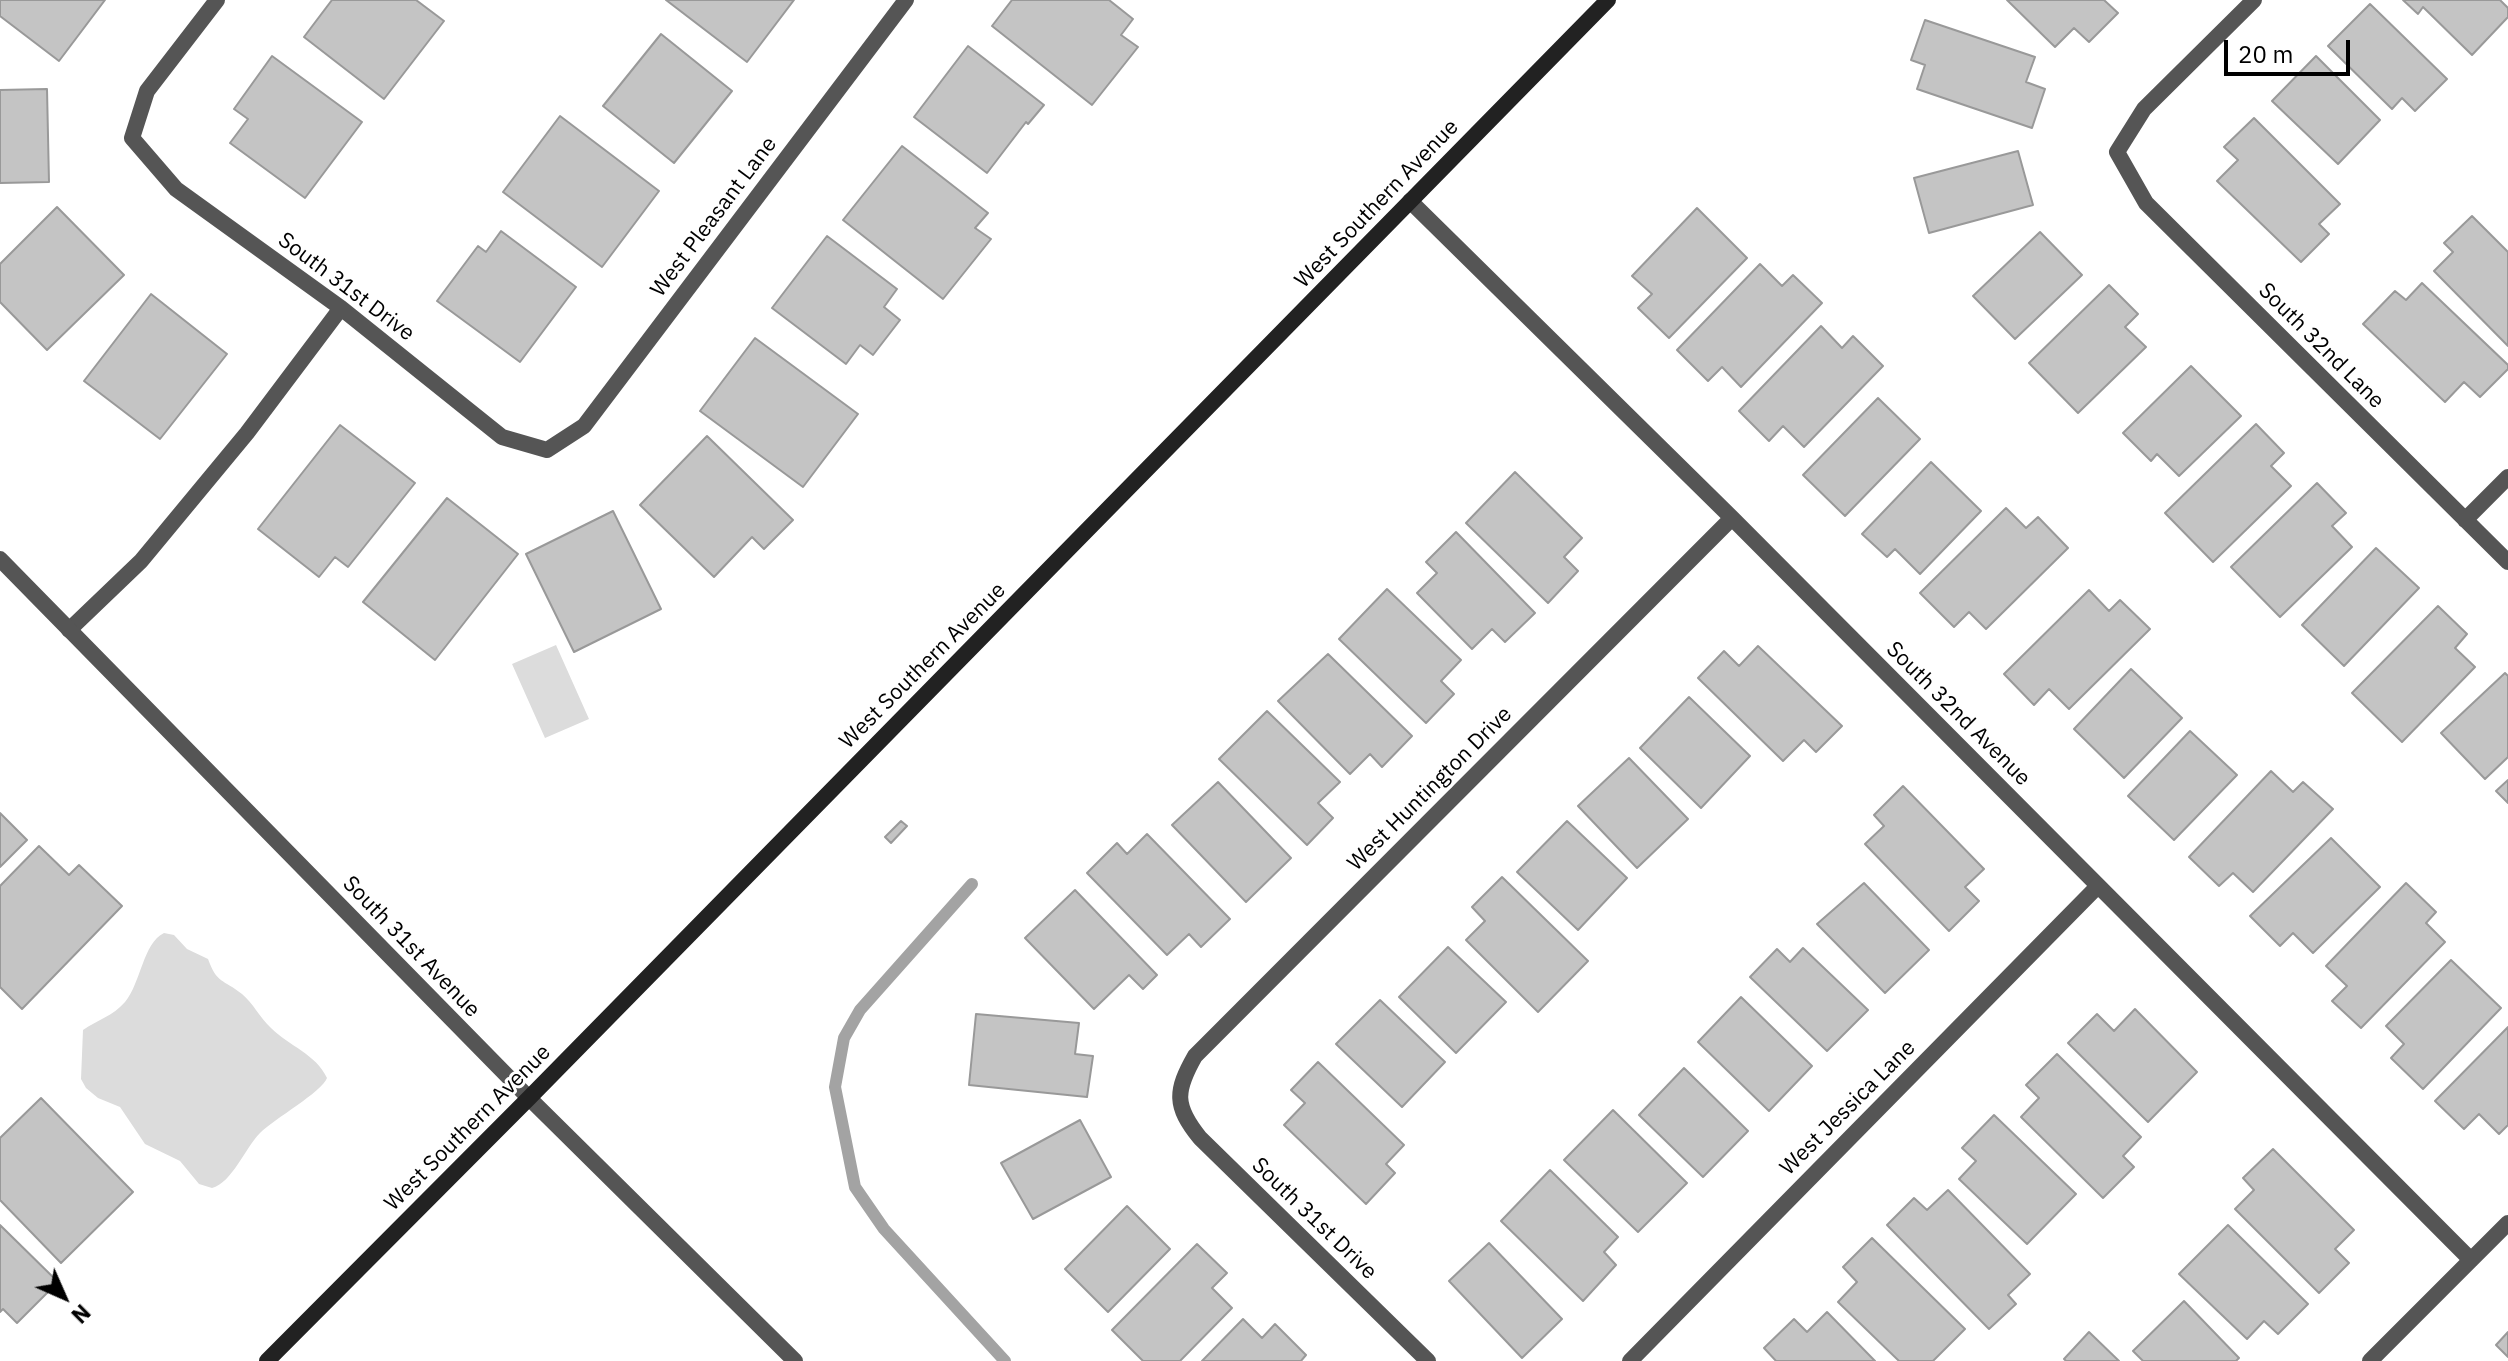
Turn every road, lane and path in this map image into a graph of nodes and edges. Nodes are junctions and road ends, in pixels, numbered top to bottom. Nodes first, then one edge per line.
1 (217, 0) edge
2 (906, 0) edge
3 (1608, 0) edge
4 (2254, 0) edge
5 (1410, 201) junction
6 (341, 308) junction
7 (547, 450) joint
8 (2508, 477) edge
9 (1732, 518) junction
10 (2465, 520) junction
11 (0, 559) edge
12 (2508, 562) edge
13 (69, 630) junction
14 (2098, 886) junction
15 (529, 1098) junction
16 (1180, 1103) joint
17 (2508, 1223) edge
18 (2471, 1260) junction
19 (267, 1361) edge
20 (795, 1361) edge
21 (1428, 1361) edge
22 (1630, 1361) edge
23 (2370, 1361) edge

1 - 6 street, South 31st Drive
2 - 7 street, West Pleasant Lane
3 - 5 main road, West Southern Avenue
4 - 10 street, South 32nd Lane
5 - 9 street, South 32nd Avenue
5 - 15 main road, West Southern Avenue
6 - 7 street, South 31st Drive
6 - 13 street
8 - 10 street
9 - 14 street, South 32nd Avenue
9 - 16 street, West Huntington Drive
10 - 12 street, South 32nd Lane
11 - 13 street, South 31st Avenue
13 - 15 street, South 31st Avenue
14 - 18 street, South 32nd Avenue
14 - 22 street, West Jessica Lane
15 - 19 main road, West Southern Avenue
15 - 20 street, South 31st Avenue
16 - 21 street, South 31st Drive
17 - 18 street
18 - 23 street

